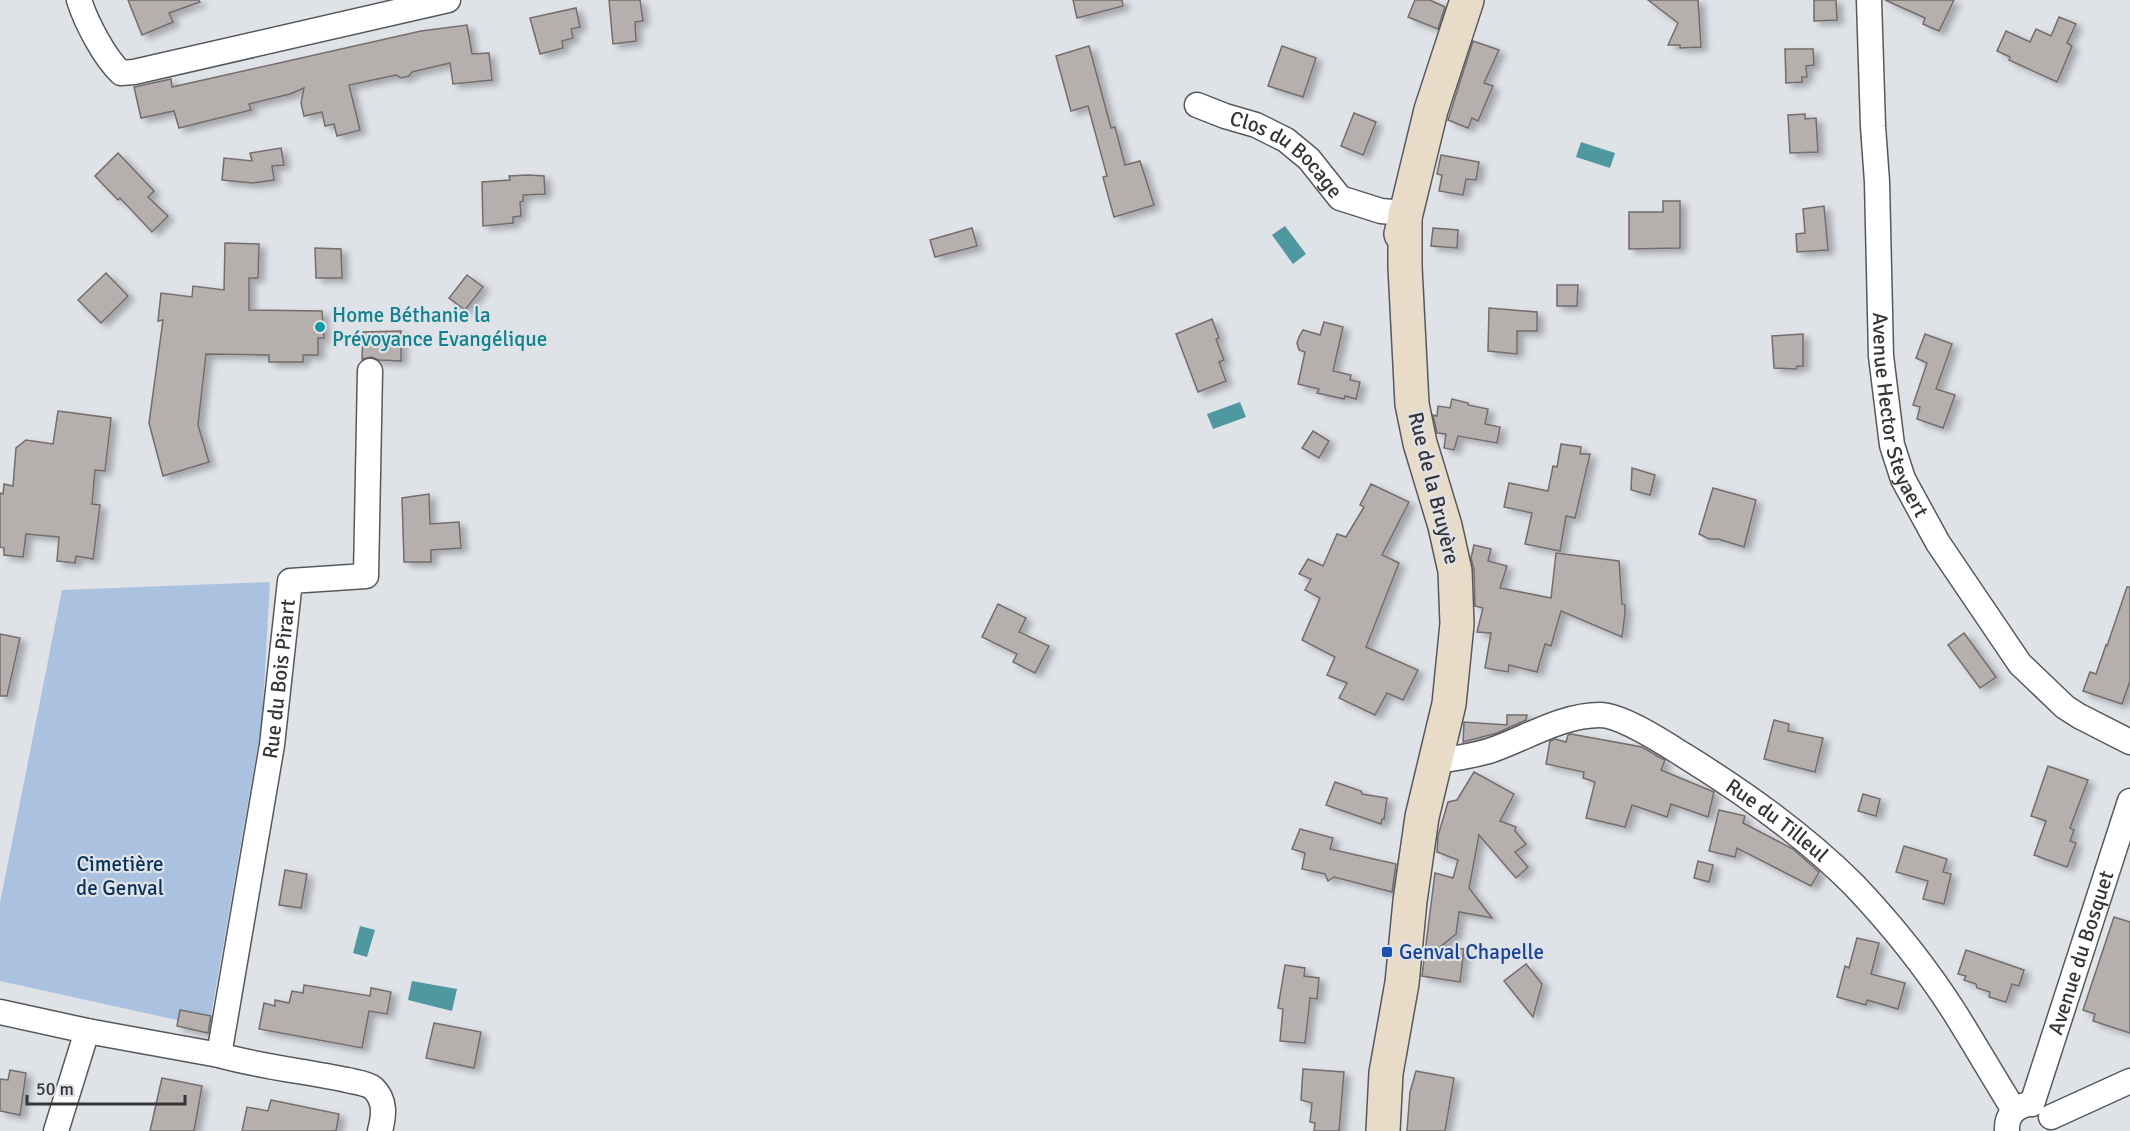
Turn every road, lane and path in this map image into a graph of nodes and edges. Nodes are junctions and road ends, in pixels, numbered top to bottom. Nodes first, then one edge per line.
1 (79, 0) edge
2 (448, 0) edge
3 (1467, 0) edge
4 (1869, 0) edge
5 (1197, 105) dead end
6 (1406, 213) junction
7 (370, 370) dead end
8 (2130, 742) edge
9 (1436, 761) junction
10 (2130, 801) edge
11 (0, 1012) edge
12 (87, 1031) junction
13 (219, 1055) junction
14 (2130, 1081) edge
15 (2031, 1119) edge
16 (56, 1131) edge
17 (380, 1131) edge
18 (1383, 1131) edge

1 - 2 street
3 - 6 main road, Rue de la Bruyère
4 - 8 street, Avenue Hector Steyaert
5 - 6 street, Clos du Bocage
6 - 9 main road, Rue de la Bruyère
7 - 13 street, Rue du Bois Pirart
9 - 15 street, Rue du Tilleul
9 - 18 main road, Rue de la Bruyère
10 - 15 street, Avenue du Bosquet
11 - 12 street
12 - 13 street
12 - 16 street
13 - 17 street
14 - 15 street

